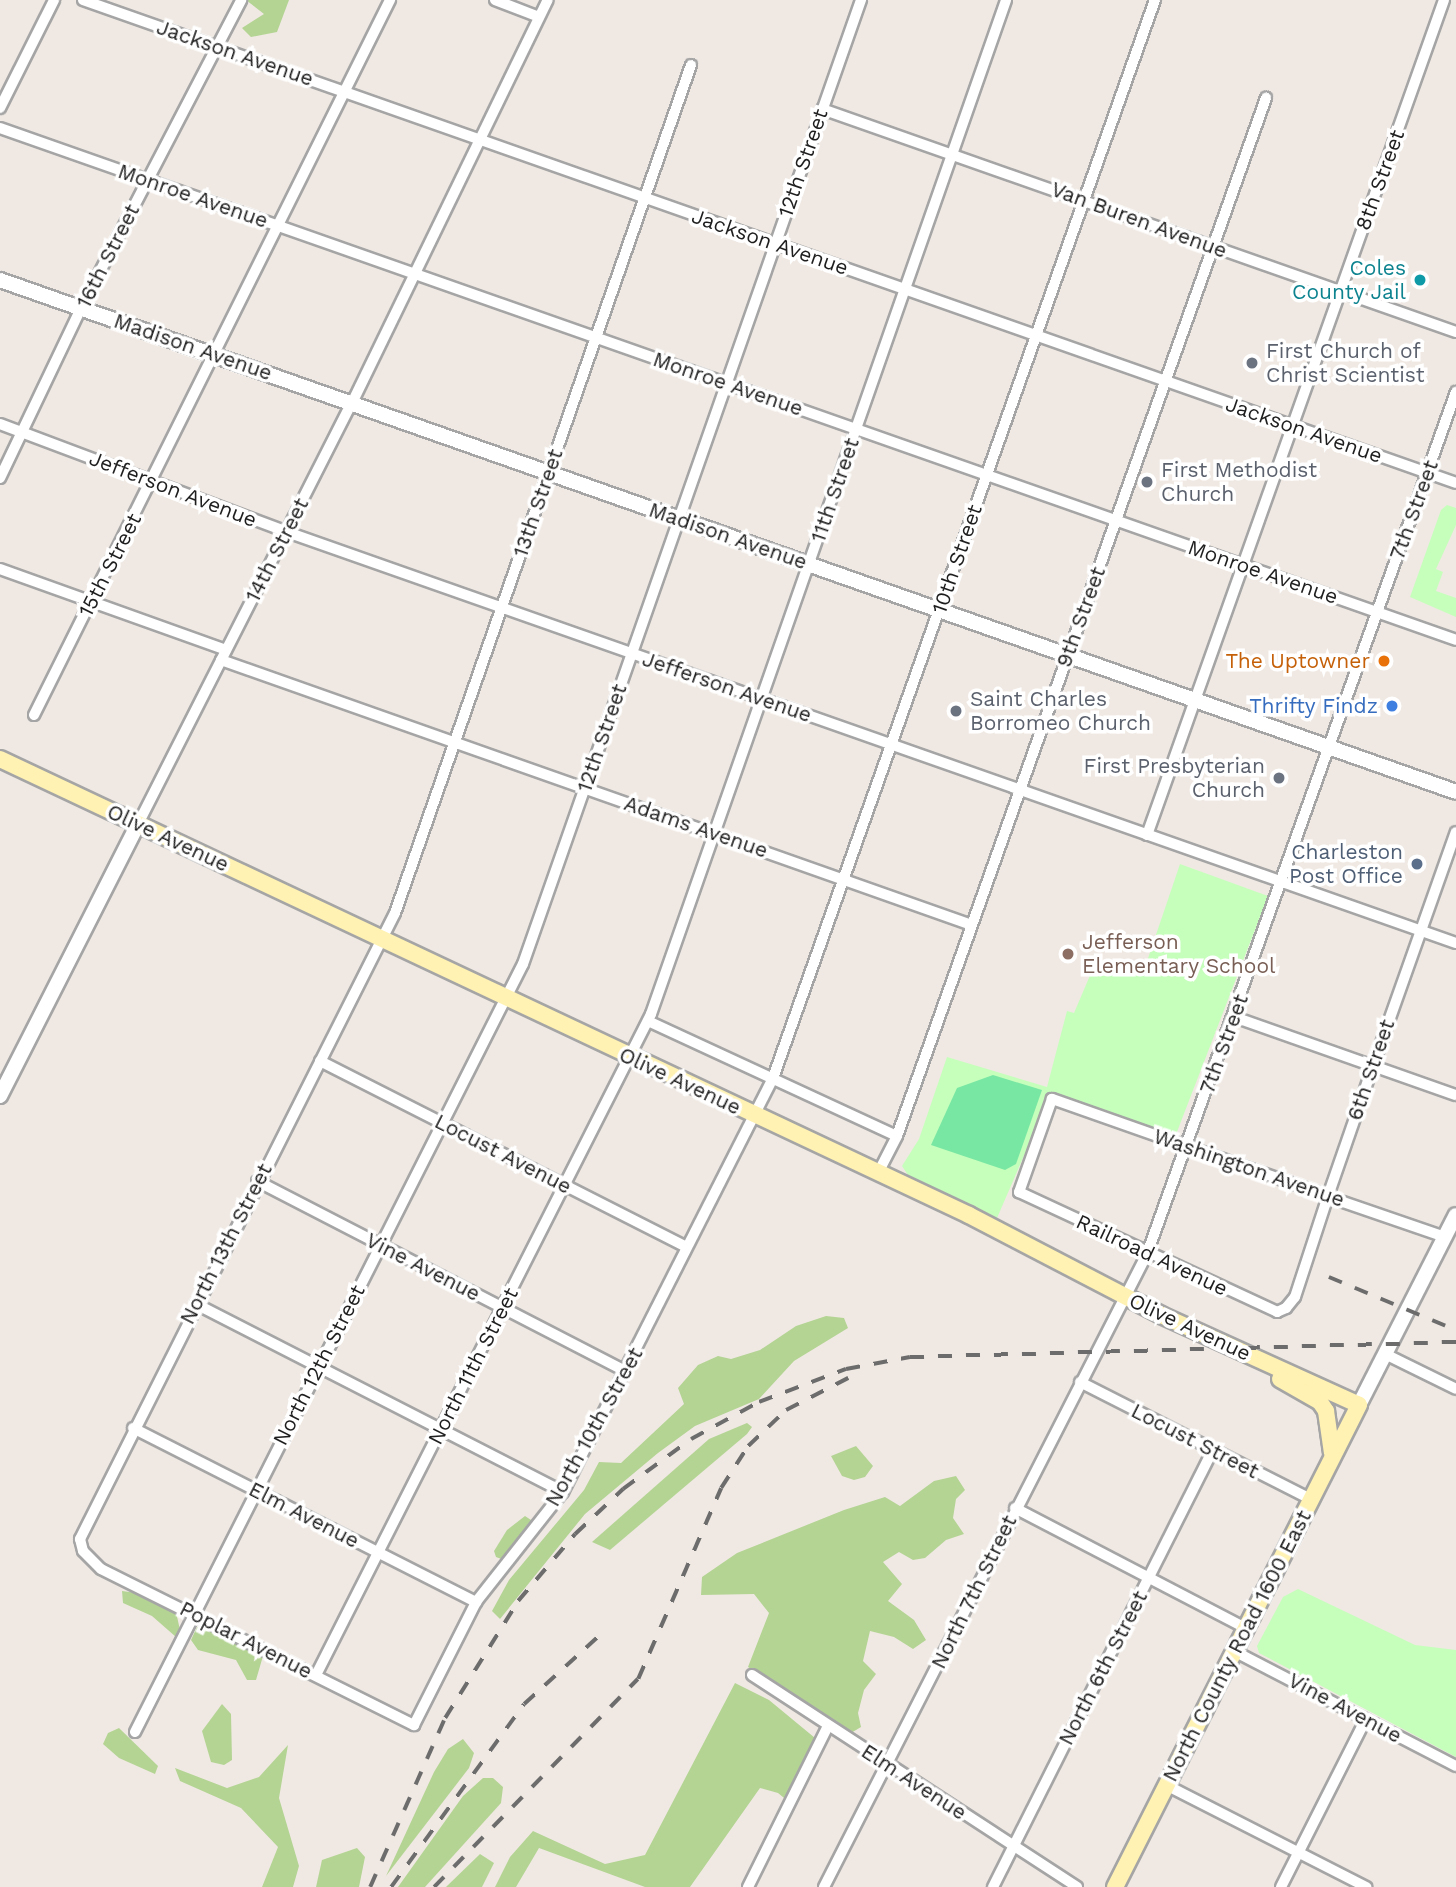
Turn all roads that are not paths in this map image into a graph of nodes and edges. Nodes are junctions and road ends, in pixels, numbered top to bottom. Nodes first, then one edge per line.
1 (54, 0) edge
2 (83, 0) edge
3 (241, 0) edge
4 (390, 0) edge
5 (495, 0) edge
6 (548, 0) edge
7 (860, 0) edge
8 (1006, 0) edge
9 (1155, 0) edge
10 (1444, 0) edge
11 (539, 17) junction
12 (216, 47) junction
13 (691, 65) dead end
14 (344, 92) junction
15 (1266, 98) dead end
16 (0, 108) edge
17 (822, 109) junction
18 (0, 128) edge
19 (478, 139) junction
20 (952, 155) junction
21 (148, 180) junction
22 (645, 198) junction
23 (1085, 199) junction
24 (275, 225) junction
25 (775, 244) junction
26 (1213, 247) junction
27 (412, 274) junction
28 (0, 280) edge
29 (905, 289) junction
30 (1340, 291) junction
31 (81, 308) junction
32 (1456, 332) edge
33 (1035, 335) junction
34 (596, 338) junction
35 (213, 354) junction
36 (1165, 381) junction
37 (726, 383) junction
38 (1456, 393) edge
39 (352, 403) junction
40 (0, 424) edge
41 (1292, 426) junction
42 (856, 429) junction
43 (23, 432) junction
44 (549, 472) junction
45 (1427, 473) junction
46 (986, 475) junction
47 (0, 478) edge
48 (152, 481) junction
49 (1456, 484) edge
50 (679, 518) junction
51 (1116, 521) junction
52 (286, 532) junction
53 (809, 564) junction
54 (1242, 565) junction
55 (0, 569) edge
56 (91, 601) junction
57 (502, 607) junction
58 (939, 610) junction
59 (1377, 613) junction
60 (1456, 640) edge
61 (632, 653) junction
62 (224, 655) junction
63 (1068, 655) junction
64 (762, 699) junction
65 (1195, 700) junction
66 (34, 715) dead end
67 (454, 743) junction
68 (892, 745) junction
69 (1330, 747) junction
70 (0, 760) edge
71 (584, 788) junction
72 (1020, 790) junction
73 (1456, 792) edge
74 (138, 824) junction
75 (1456, 832) edge
76 (714, 834) junction
77 (1147, 835) junction
78 (845, 880) junction
79 (1282, 882) junction
80 (972, 925) junction
81 (1421, 931) junction
82 (381, 939) junction
83 (1456, 943) edge
84 (505, 998) junction
85 (1234, 1017) junction
86 (648, 1021) junction
87 (629, 1057) junction
88 (320, 1060) junction
89 (1373, 1066) junction
90 (774, 1078) junction
91 (1456, 1095) edge
92 (0, 1096) edge
93 (754, 1115) junction
94 (442, 1123) junction
95 (897, 1136) junction
96 (1187, 1147) junction
97 (878, 1173) junction
98 (257, 1181) junction
99 (565, 1185) junction
100 (1019, 1192) joint
101 (1328, 1196) junction
102 (1456, 1215) edge
103 (1445, 1237) junction
104 (380, 1245) junction
105 (687, 1247) junction
106 (1147, 1254) junction
107 (1123, 1296) junction
108 (196, 1304) junction
109 (502, 1308) junction
110 (1286, 1308) joint
111 (1385, 1354) junction
112 (1260, 1360) junction
113 (318, 1368) junction
114 (627, 1372) junction
115 (1080, 1382) junction
116 (1456, 1389) edge
117 (1359, 1405) junction
118 (133, 1428) junction
119 (440, 1430) junction
120 (1213, 1450) junction
121 (1331, 1461) junction
122 (256, 1490) junction
123 (563, 1492) junction
124 (1311, 1499) junction
125 (1015, 1508) junction
126 (83, 1551) joint
127 (378, 1552) junction
128 (1149, 1577) junction
129 (476, 1602) junction
130 (193, 1613) junction
131 (1246, 1628) junction
132 (1234, 1651) junction
133 (316, 1675) junction
134 (752, 1675) dead end
135 (1366, 1719) junction
136 (414, 1725) joint
137 (828, 1726) junction
138 (135, 1732) dead end
139 (889, 1765) junction
140 (1456, 1766) edge
141 (1166, 1785) junction
142 (1014, 1846) junction
143 (1298, 1852) junction
144 (748, 1887) edge
145 (824, 1887) edge
146 (993, 1887) edge
147 (1077, 1887) edge
148 (1115, 1887) edge
149 (1281, 1887) edge
150 (1366, 1887) edge

1 - 16 street
2 - 12 street, Jackson Avenue
3 - 12 street, 16th Street
4 - 14 street, 15th Street
5 - 11 street
6 - 11 street, 14th Street
7 - 17 street, 12th Street
8 - 20 street, 11th Street
9 - 23 street, 10th Street
10 - 30 street, 8th Street
11 - 19 street, 14th Street
12 - 14 street, Jackson Avenue
12 - 21 street, 16th Street
13 - 22 street, 13th Street
14 - 19 street, Jackson Avenue
14 - 24 street, 15th Street
15 - 26 street, 9th Street
17 - 20 street, Van Buren Avenue
17 - 25 street, 12th Street
18 - 21 street, Monroe Avenue
19 - 22 street, Jackson Avenue
19 - 27 street, 14th Street
20 - 23 street, Van Buren Avenue
20 - 29 street, 11th Street
21 - 24 street, Monroe Avenue
21 - 31 street, 16th Street
22 - 25 street, Jackson Avenue
22 - 34 street, 13th Street
23 - 26 street, Van Buren Avenue
23 - 33 street, 10th Street
24 - 27 street, Monroe Avenue
24 - 35 street, 15th Street
25 - 29 street, Jackson Avenue
25 - 37 street, 12th Street
26 - 30 street, Van Buren Avenue
26 - 36 street, 9th Street
27 - 34 street, Monroe Avenue
27 - 39 street, 14th Street
28 - 31 street, Madison Avenue
29 - 33 street, Jackson Avenue
29 - 42 street, 11th Street
30 - 32 street, Van Buren Avenue
30 - 41 street, 8th Street
31 - 35 street, Madison Avenue
31 - 43 street, 16th Street
33 - 36 street, Jackson Avenue
33 - 46 street, 10th Street
34 - 37 street, Monroe Avenue
34 - 44 street, 13th Street
35 - 39 street, Madison Avenue
35 - 48 street, 15th Street
36 - 41 street, Jackson Avenue
36 - 51 street, 9th Street
37 - 42 street, Monroe Avenue
37 - 50 street, 12th Street
38 - 45 street, 7th Street
39 - 44 street, Madison Avenue
39 - 52 street, 14th Street
40 - 43 street, Jefferson Avenue
41 - 45 street, Jackson Avenue
41 - 54 street, 8th Street
42 - 46 street, Monroe Avenue
42 - 53 street, 11th Street
43 - 47 street, 16th Street
43 - 48 street, Jefferson Avenue
44 - 50 street, Madison Avenue
44 - 57 street, 13th Street
45 - 49 street, Jackson Avenue
45 - 59 street, 7th Street
46 - 51 street, Monroe Avenue
46 - 58 street, 10th Street
48 - 52 street, Jefferson Avenue
48 - 56 street, 15th Street
50 - 53 street, Madison Avenue
50 - 61 street, 12th Street
51 - 54 street, Monroe Avenue
51 - 63 street, 9th Street
52 - 57 street, Jefferson Avenue
52 - 62 street, 14th Street
53 - 58 street, Madison Avenue
53 - 64 street, 11th Street
54 - 59 street, Monroe Avenue
54 - 65 street, 8th Street
55 - 56 street, Adams Avenue
56 - 62 street, Adams Avenue
56 - 66 street, 15th Street
57 - 61 street, Jefferson Avenue
57 - 67 street, 13th Street
58 - 63 street, Madison Avenue
58 - 68 street, 10th Street
59 - 60 street, Monroe Avenue
59 - 69 street, 7th Street
61 - 64 street, Jefferson Avenue
61 - 71 street, 12th Street
62 - 67 street, Adams Avenue
62 - 74 street, 14th Street
63 - 65 street, Madison Avenue
63 - 72 street, 9th Street
64 - 68 street, Jefferson Avenue
64 - 76 street, 11th Street
65 - 69 street, Madison Avenue
65 - 77 street, 8th Street
67 - 71 street, Adams Avenue
67 - 82 street, 13th Street
68 - 72 street, Jefferson Avenue
68 - 78 street, 10th Street
69 - 73 street, Madison Avenue
69 - 79 street, 7th Street
70 - 74 main road, Olive Avenue
71 - 76 street, Adams Avenue
71 - 84 street, 12th Street
72 - 77 street, Jefferson Avenue
72 - 80 street, 9th Street
74 - 82 main road, Olive Avenue
74 - 92 street, 14th Street
75 - 81 street, 6th Street
76 - 78 street, Adams Avenue
76 - 86 street, 11th Street
77 - 79 street, Jefferson Avenue
78 - 80 street, Adams Avenue
78 - 90 street, 10th Street
79 - 81 street, Jefferson Avenue
79 - 85 street, 7th Street
80 - 95 street, 9th Street
81 - 83 street, Jefferson Avenue
81 - 89 street, 6th Street
82 - 84 main road, Olive Avenue
82 - 88 street, North 13th Street
84 - 87 main road, Olive Avenue
84 - 94 street, North 12th Street
85 - 89 street
85 - 96 street, 7th Street
86 - 87 street, 11th Street
86 - 90 street
87 - 93 main road, Olive Avenue
87 - 99 street, North 11th Street
88 - 94 street, Locust Avenue
88 - 98 street, North 13th Street
89 - 91 street
89 - 101 street, 6th Street
90 - 93 street, 10th Street
90 - 95 street
93 - 97 main road, Olive Avenue
93 - 105 street, North 10th Street
94 - 99 street, Locust Avenue
94 - 104 street, North 12th Street
95 - 97 street, 9th Street
96 - 100 street, Washington Avenue
96 - 101 street, Washington Avenue
96 - 106 street, 7th Street
97 - 107 main road, Olive Avenue
98 - 104 street, Vine Avenue
98 - 108 street, North 13th Street
99 - 105 street, Locust Avenue
99 - 109 street, North 11th Street
100 - 106 street, Railroad Avenue
101 - 103 street, Washington Avenue
101 - 110 street, 6th Street
102 - 103 street
103 - 111 street
104 - 109 street, Vine Avenue
104 - 113 street, North 12th Street
105 - 114 street, North 10th Street
106 - 107 street, 7th Street
106 - 110 street, Railroad Avenue
107 - 112 main road, Olive Avenue
107 - 115 street, North 7th Street
108 - 113 street
108 - 118 street, North 13th Street
109 - 114 street, Vine Avenue
109 - 119 street, North 11th Street
111 - 116 street
111 - 117 street
112 - 117 main road, Olive Avenue
112 - 121 main road
113 - 119 street
113 - 122 street, North 12th Street
114 - 123 street, North 10th Street
115 - 120 street, Locust Street
115 - 125 street, North 7th Street
117 - 121 main road, North County Road 1600 East
118 - 122 street, Elm Avenue
118 - 126 street, North 13th Street
119 - 123 street
119 - 127 street, North 11th Street
120 - 124 street, Locust Street
120 - 128 street, North 6th Street
121 - 124 main road, North County Road 1600 East
122 - 127 street, Elm Avenue
122 - 130 street, North 12th Street
123 - 129 street, North 10th Street
124 - 131 main road, North County Road 1600 East
125 - 128 street
125 - 139 street, North 7th Street
126 - 130 street, Poplar Avenue
127 - 129 street, Elm Avenue
127 - 133 street, North 11th Street
128 - 131 street
128 - 142 street, North 6th Street
129 - 136 street, North 10th Street
130 - 133 street, Poplar Avenue
130 - 138 street, North 12th Street
131 - 132 main road, North County Road 1600 East
132 - 135 street, Vine Avenue
132 - 141 main road, North County Road 1600 East
133 - 136 street, Poplar Avenue
134 - 137 street, Elm Avenue
135 - 140 street, Vine Avenue
135 - 143 street
137 - 139 street, Elm Avenue
137 - 144 street
139 - 142 street, Elm Avenue
139 - 145 street, North 7th Street
141 - 143 street
141 - 148 main road, North County Road 1600 East
142 - 146 street, North 6th Street
142 - 147 street, Elm Avenue
143 - 149 street
143 - 150 street

